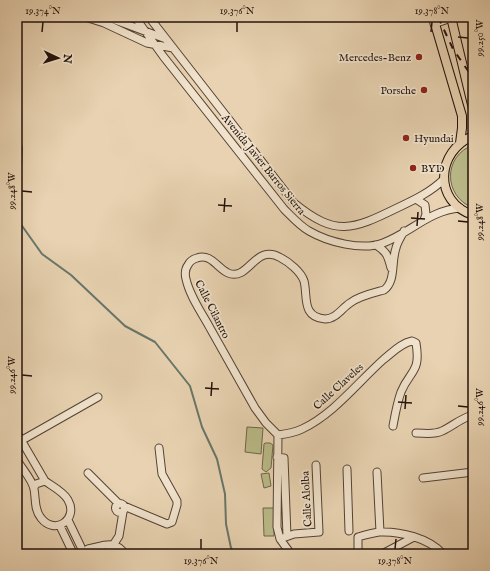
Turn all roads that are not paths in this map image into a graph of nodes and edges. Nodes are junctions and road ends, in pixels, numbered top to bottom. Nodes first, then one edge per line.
1 (86, 17) edge
2 (107, 17) edge
3 (135, 17) edge
4 (149, 17) edge
5 (461, 17) edge
6 (465, 17) edge
7 (451, 18) edge
8 (473, 18) edge
9 (433, 20) edge
10 (146, 32) junction
11 (166, 39) junction
12 (155, 45) junction
13 (173, 48) junction
14 (473, 108) edge
15 (473, 136) edge
16 (460, 143) junction
17 (444, 179) junction
18 (416, 199) junction
19 (460, 208) junction
20 (473, 215) edge
21 (424, 220) junction
22 (404, 231) junction
23 (376, 245) junction
24 (392, 270) junction
25 (98, 397) dead end
26 (473, 415) edge
27 (393, 426) dead end
28 (17, 433) edge
29 (416, 433) dead end
30 (278, 435) junction
31 (19, 442) edge
32 (159, 448) dead end
33 (17, 460) edge
34 (316, 465) dead end
35 (347, 469) dead end
36 (377, 472) dead end
37 (473, 472) edge
38 (88, 473) dead end
39 (423, 478) dead end
40 (45, 481) junction
41 (34, 488) junction
42 (122, 507) junction
43 (68, 520) junction
44 (60, 526) junction
45 (349, 531) dead end
46 (380, 532) junction
47 (414, 537) junction
48 (283, 538) junction
49 (113, 544) junction
50 (87, 550) edge
51 (73, 553) edge
52 (108, 554) edge
53 (125, 554) edge
54 (291, 554) edge
55 (358, 554) edge
56 (382, 554) edge
57 (443, 554) edge

1 - 12 street
2 - 10 street
3 - 10 street, Avenida Javier Barros Sierra
4 - 11 street, Avenida Javier Barros Sierra
5 - 7 street
6 - 8 street
7 - 9 street
7 - 14 main road
9 - 16 main road
10 - 11 street
10 - 12 street, Avenida Javier Barros Sierra
11 - 13 street, Avenida Javier Barros Sierra
12 - 13 street
12 - 23 street, Avenida Javier Barros Sierra
13 - 18 street, Avenida Javier Barros Sierra
15 - 16 main road
16 - 17 main road
17 - 18 street, Avenida Javier Barros Sierra
17 - 19 main road
18 - 21 street
19 - 20 main road
19 - 21 street, Avenida Javier Barros Sierra
21 - 22 street, Avenida Javier Barros Sierra
22 - 23 street, Avenida Javier Barros Sierra
22 - 24 street, Calle Cilantro
23 - 24 street
24 - 30 street, Calle Cilantro
25 - 31 street
26 - 29 street
27 - 30 street, Calle Claveles
28 - 31 street
30 - 48 street
31 - 40 street
32 - 42 street
33 - 41 street
34 - 48 street, Calle Alolba
35 - 45 street
36 - 46 street
37 - 39 street
38 - 42 street
40 - 41 street
40 - 43 street
41 - 44 street
42 - 49 street
43 - 44 street
43 - 50 street
44 - 51 street
46 - 47 street
46 - 55 street
47 - 56 street
47 - 57 street
48 - 54 street
49 - 50 street
49 - 52 street
49 - 53 street
50 - 51 street

